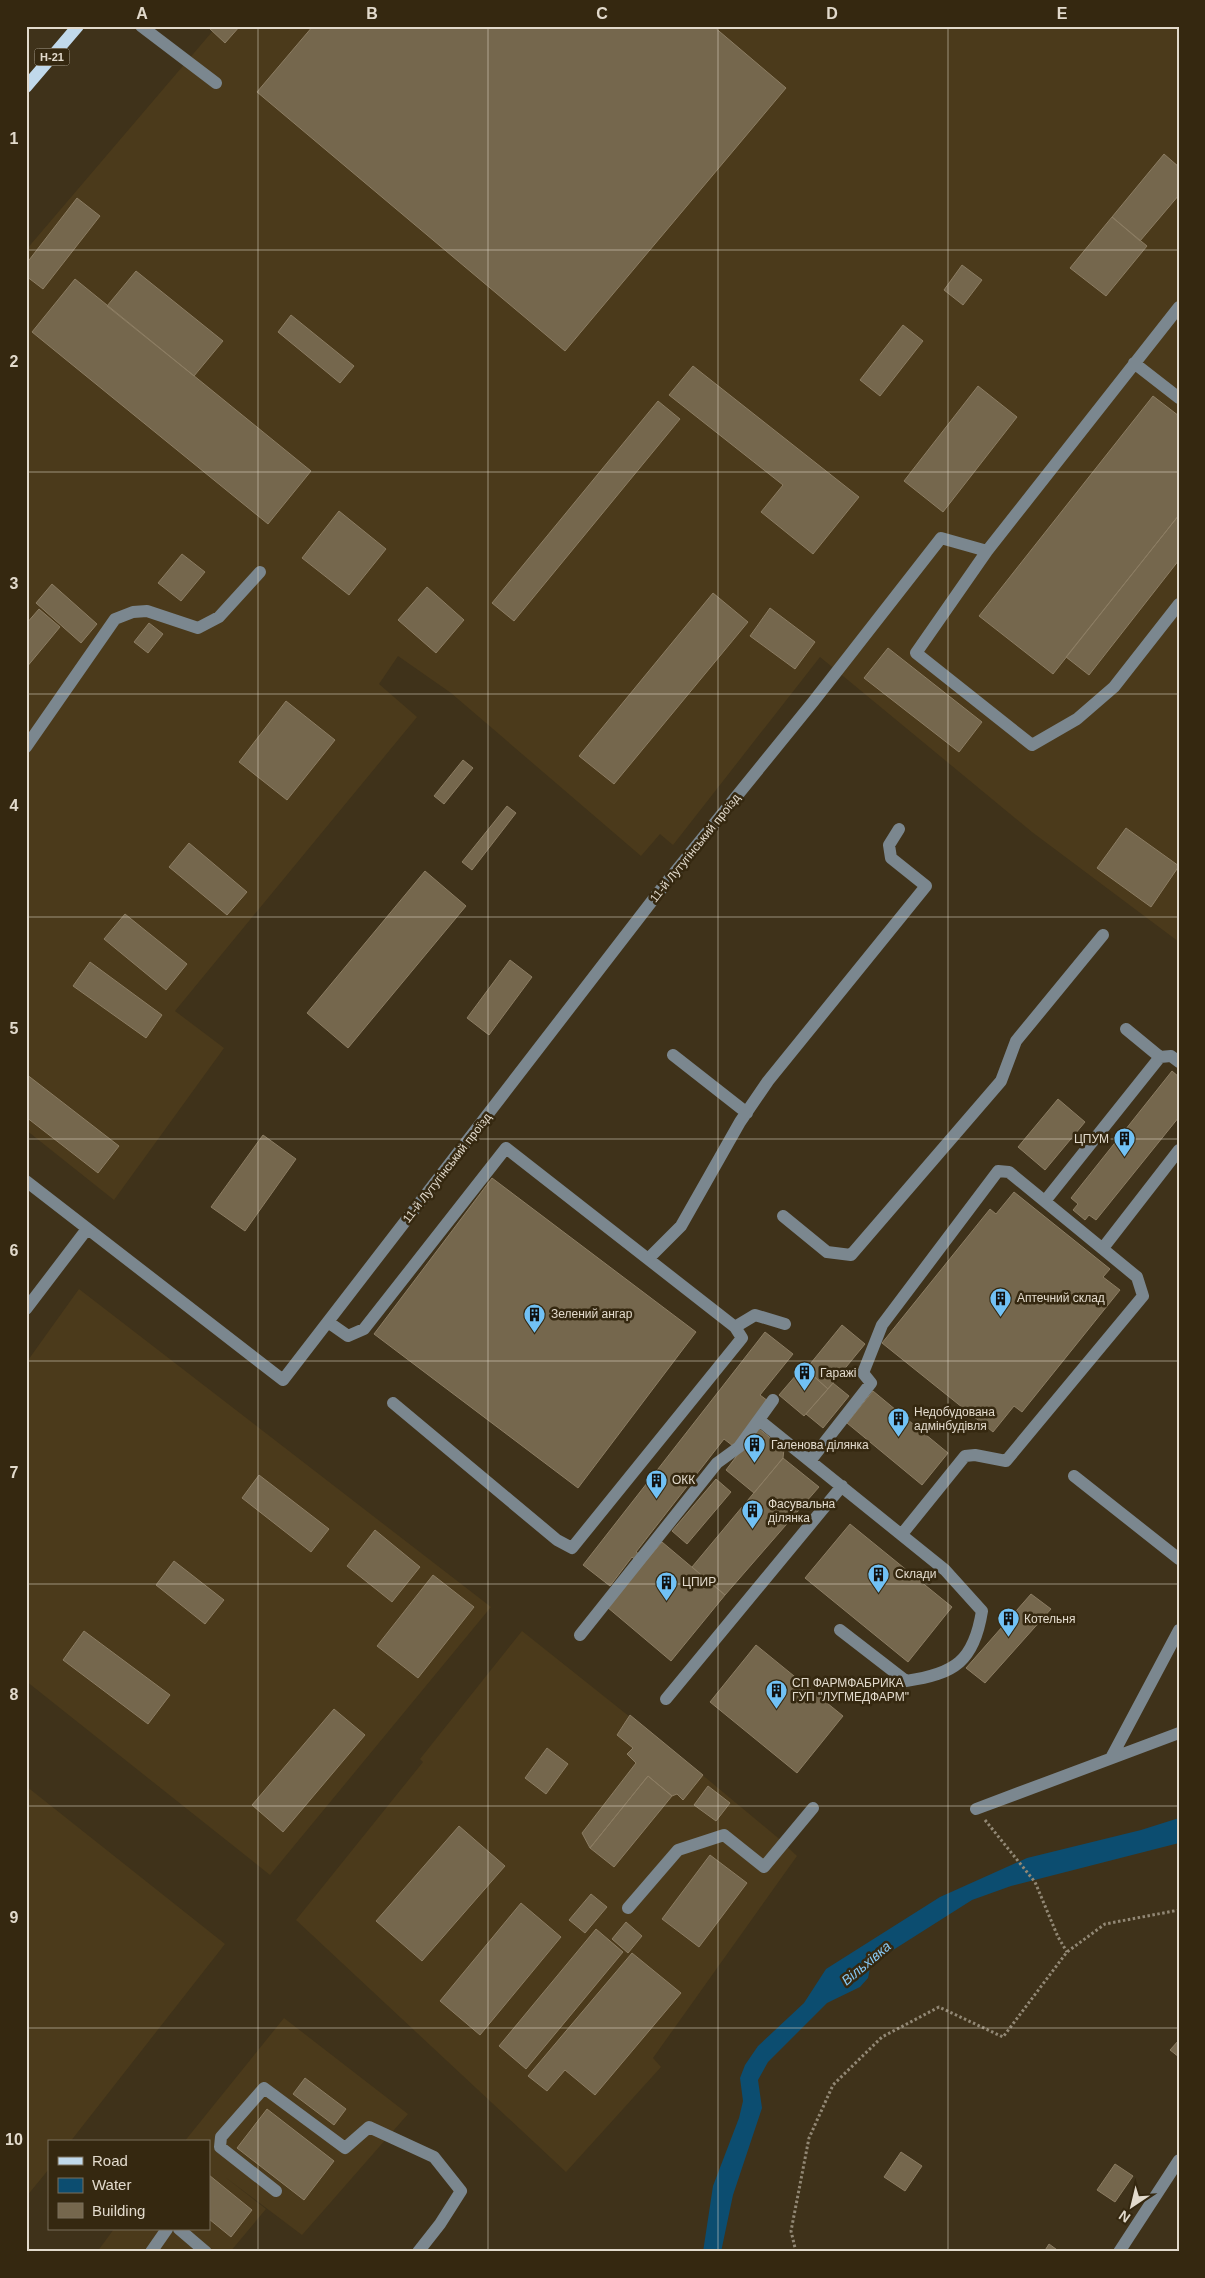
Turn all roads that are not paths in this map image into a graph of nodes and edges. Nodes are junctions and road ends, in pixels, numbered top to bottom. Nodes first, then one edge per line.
1 (78, 26) edge
2 (141, 26) edge
3 (216, 83) dead end
4 (26, 87) edge
5 (1179, 307) edge
6 (1134, 362) junction
7 (1179, 398) edge
8 (987, 551) junction
9 (260, 572) dead end
10 (1179, 604) edge
11 (26, 747) edge
12 (899, 830) dead end
13 (1102, 935) dead end
14 (1126, 1029) dead end
15 (673, 1054) dead end
16 (1160, 1057) junction
17 (1179, 1062) edge
18 (747, 1113) junction
19 (1179, 1150) edge
20 (26, 1181) edge
21 (1045, 1201) junction
22 (783, 1216) dead end
23 (88, 1229) junction
24 (1103, 1248) junction
25 (648, 1259) junction
26 (26, 1309) edge
27 (328, 1322) junction
28 (785, 1324) dead end
29 (735, 1327) junction
30 (773, 1400) dead end
31 (393, 1402) dead end
32 (759, 1420) junction
33 (810, 1461) junction
34 (1074, 1476) dead end
35 (842, 1486) junction
36 (902, 1534) junction
37 (1179, 1559) edge
38 (840, 1630) dead end
39 (1179, 1630) edge
40 (580, 1635) dead end
41 (666, 1699) dead end
42 (1179, 1733) edge
43 (1111, 1758) junction
44 (813, 1808) dead end
45 (976, 1809) road end
46 (628, 1908) dead end
47 (1179, 2160) edge
48 (276, 2191) dead end
49 (166, 2230) edge
50 (180, 2230) edge
51 (151, 2252) edge
52 (206, 2252) edge
53 (418, 2252) edge
54 (1118, 2252) edge

1 - 4 main road, Н-21
2 - 3 street
5 - 6 street
6 - 7 street
6 - 8 street
8 - 10 street
8 - 27 street, 11-й Лутугінський проїзд
9 - 11 street
12 - 18 street
13 - 22 street
14 - 16 street
15 - 18 street
16 - 17 street
16 - 21 street
18 - 25 street
19 - 24 street
20 - 23 street, 11-й Лутугінський проїзд
21 - 24 street
21 - 33 street
23 - 26 street
23 - 27 street, 11-й Лутугінський проїзд
24 - 36 street
25 - 27 street
25 - 29 street
28 - 29 street
29 - 31 street
30 - 32 street
32 - 33 street
32 - 40 street
33 - 35 street
34 - 37 street
35 - 36 street
35 - 41 street
36 - 38 street
39 - 43 street
42 - 43 street
43 - 45 street
44 - 46 street
47 - 54 street
48 - 53 street
49 - 51 street
50 - 52 street

